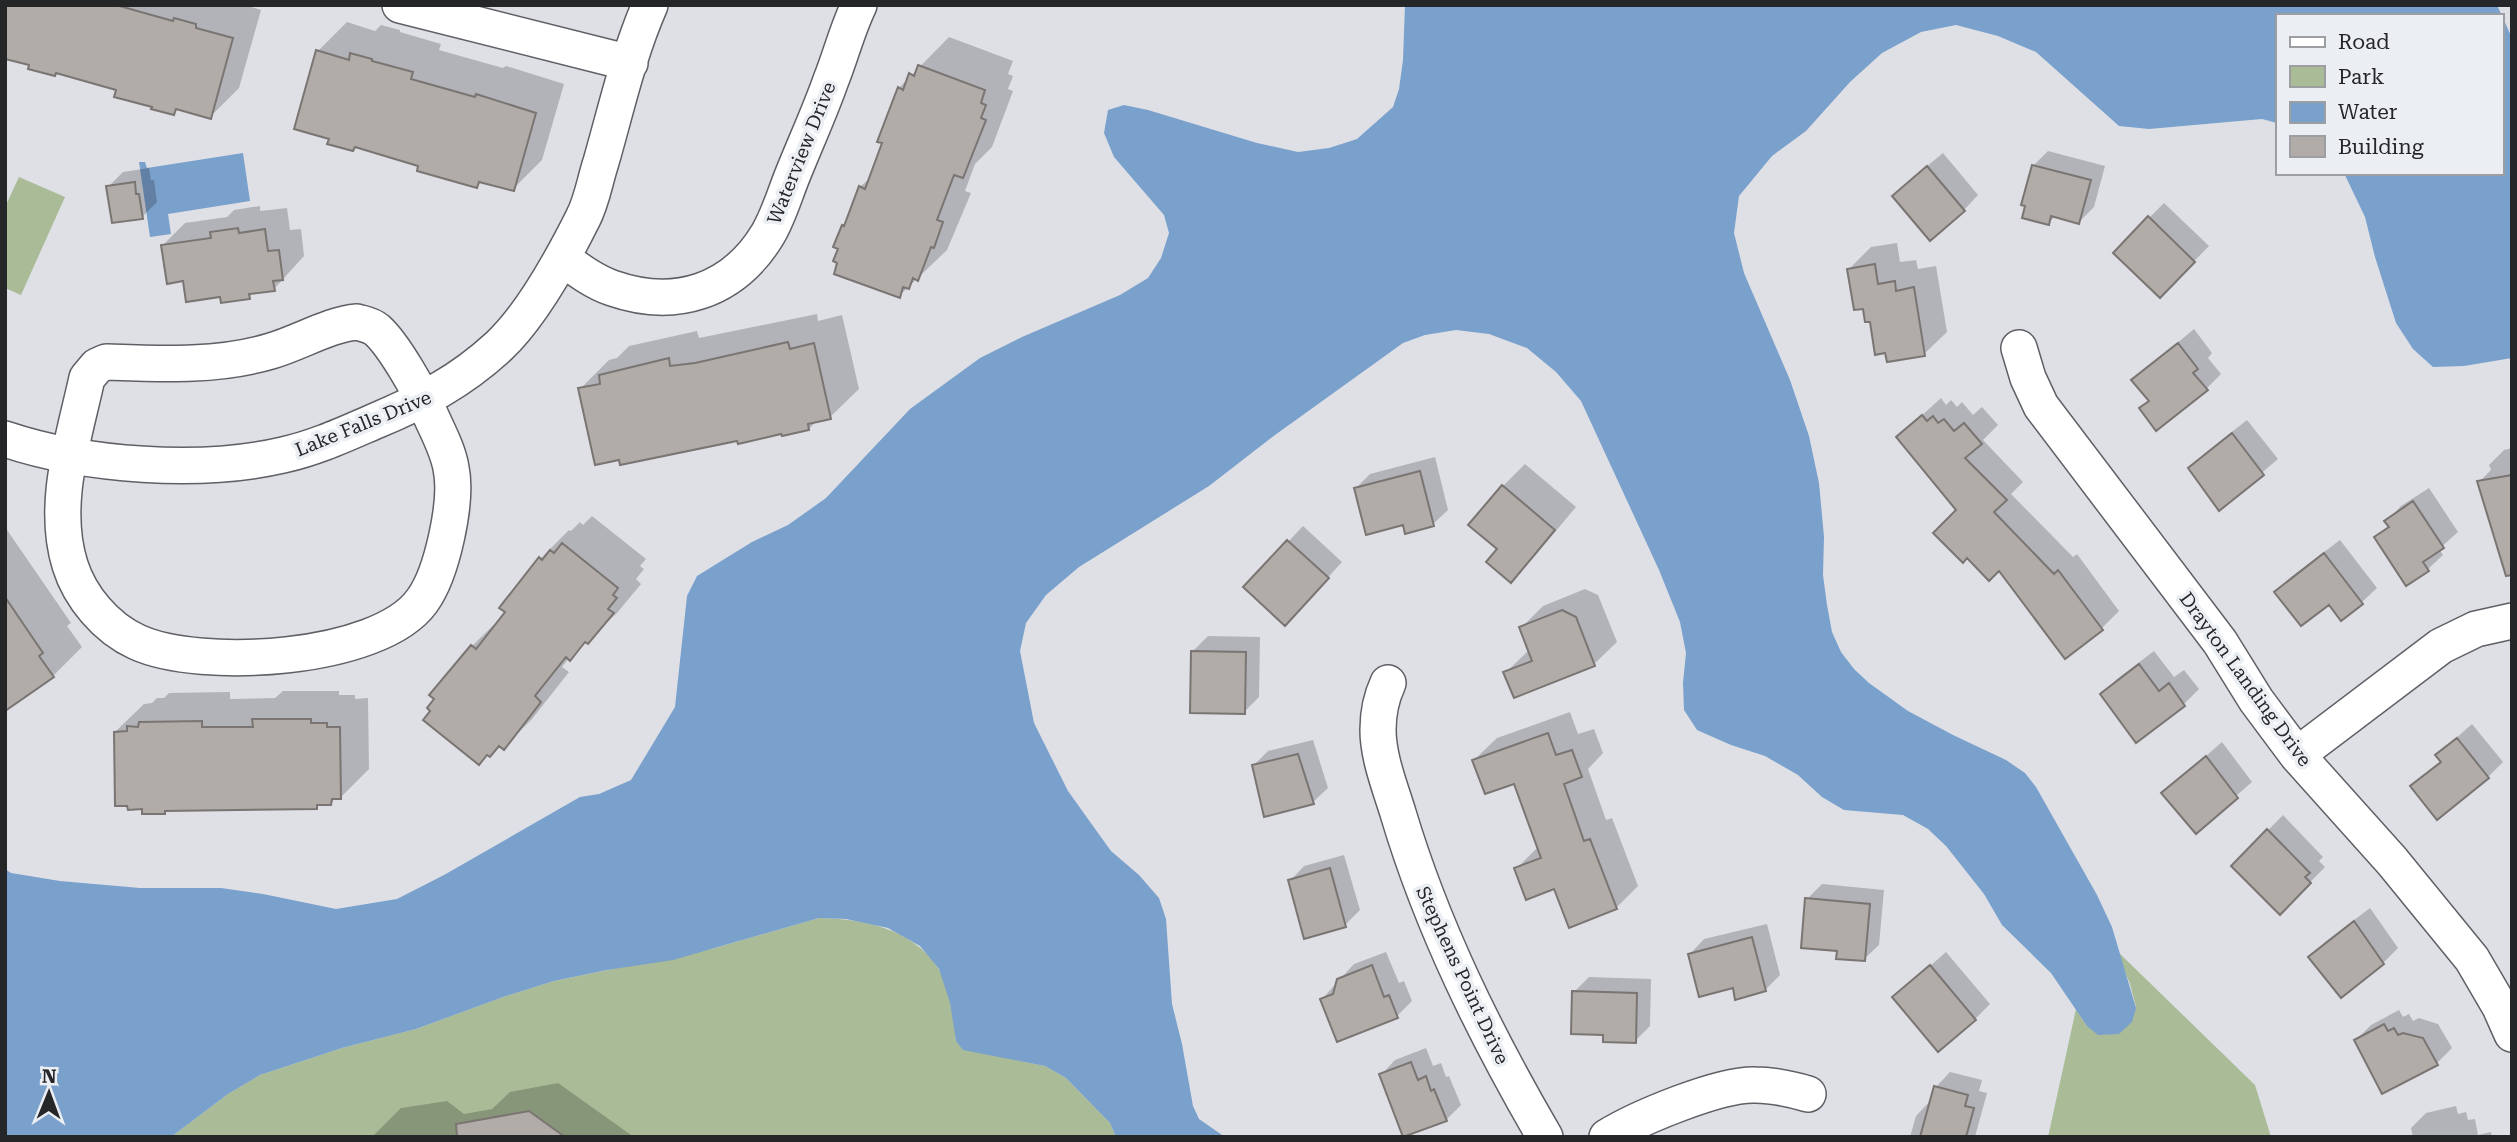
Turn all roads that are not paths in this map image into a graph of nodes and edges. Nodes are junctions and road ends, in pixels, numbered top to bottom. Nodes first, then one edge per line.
1 (400, 5) edge
2 (650, 5) edge
3 (859, 5) edge
4 (630, 64) junction
5 (562, 258) junction
6 (2019, 348) dead end
7 (424, 401) junction
8 (5, 439) edge
9 (71, 456) junction
10 (2512, 621) edge
11 (1388, 684) dead end
12 (2297, 755) junction
13 (2512, 1034) edge
14 (1808, 1094) dead end
15 (1545, 1137) edge
16 (1607, 1137) edge

1 - 4 street
2 - 4 street, Lake Falls Drive
3 - 5 street, Waterview Drive
4 - 5 street, Lake Falls Drive
5 - 7 street, Lake Falls Drive
6 - 12 street, Drayton Landing Drive
7 - 9 street, Lake Falls Drive
7 - 9 street
7 - 9 street
8 - 9 street, Lake Falls Drive
10 - 12 street
11 - 15 street, Stephens Point Drive
12 - 13 street, Drayton Landing Drive
14 - 16 street

